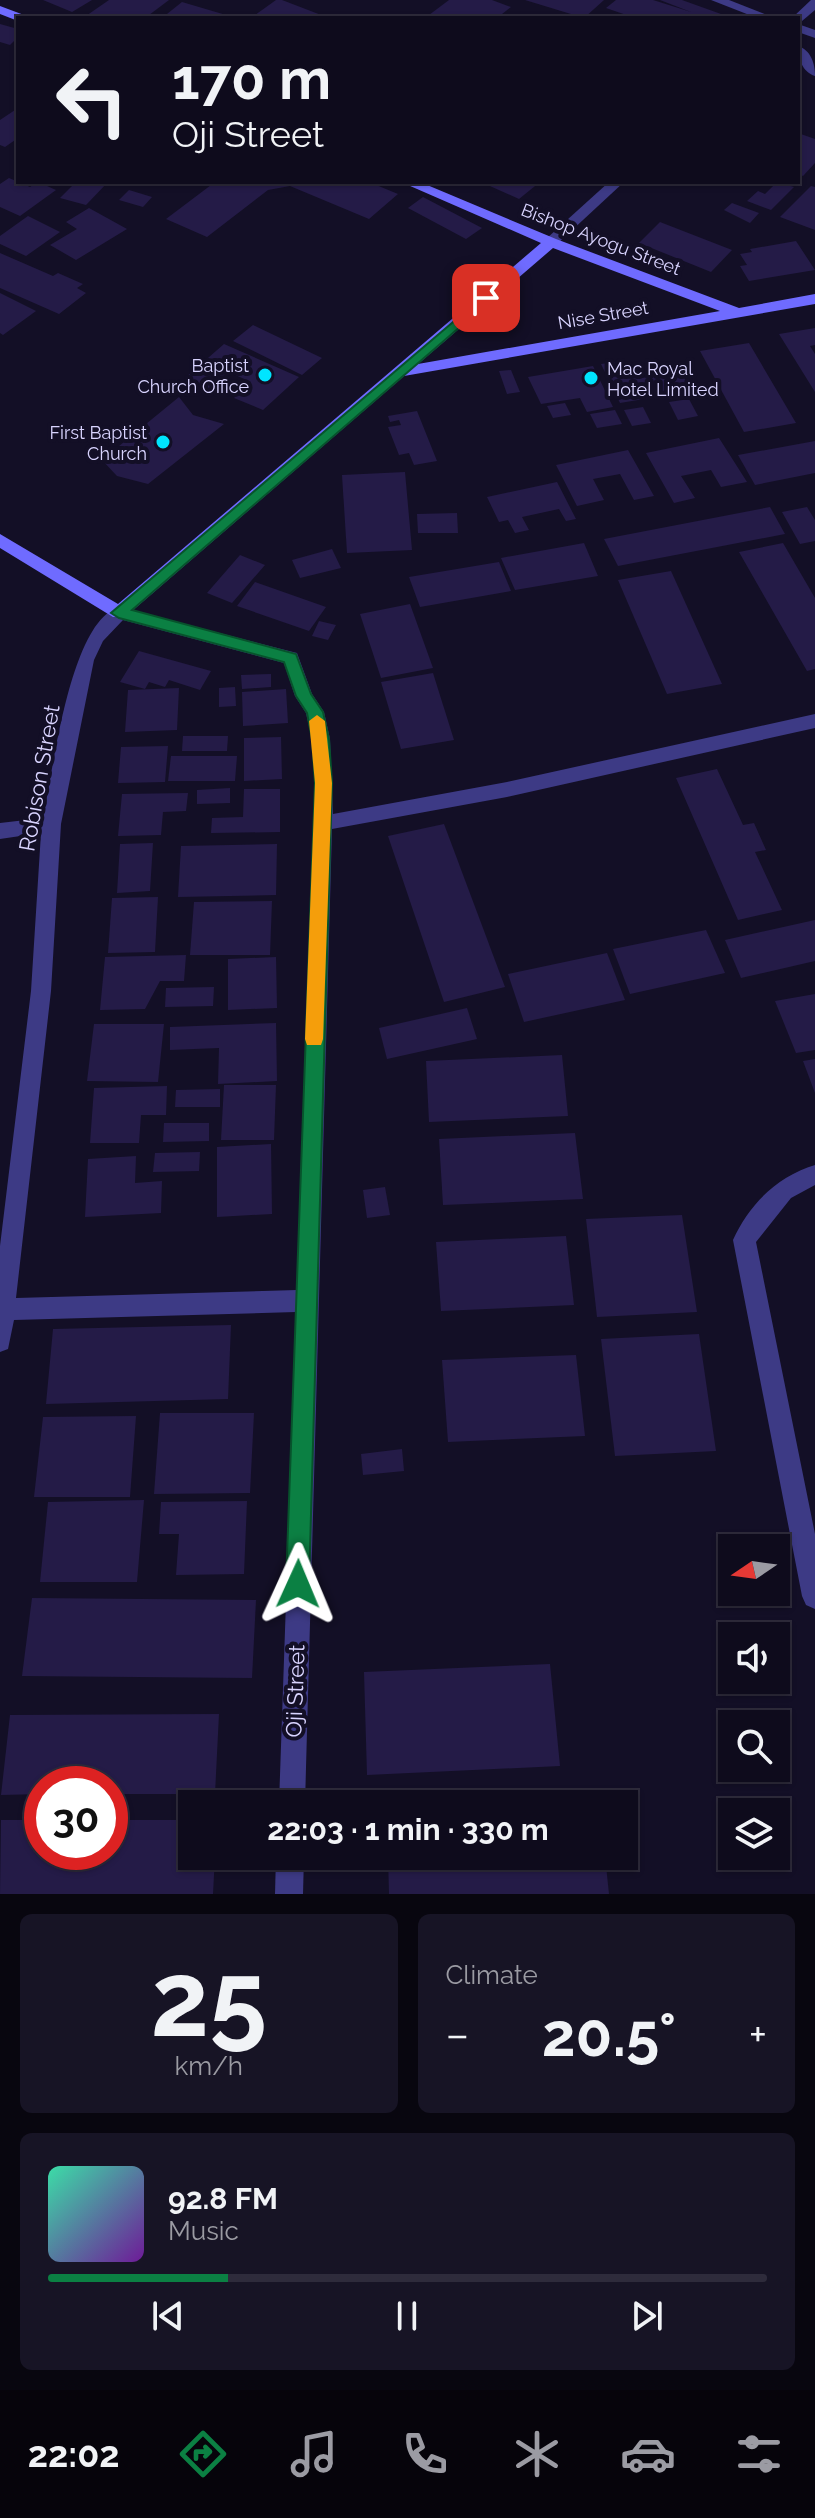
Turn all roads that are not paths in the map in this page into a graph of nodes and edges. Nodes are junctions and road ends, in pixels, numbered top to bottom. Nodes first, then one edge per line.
1 (717, 0) edge
2 (815, 3) edge
3 (763, 16) edge
4 (800, 16) edge
5 (800, 53) edge
6 (815, 72) edge
7 (413, 184) edge
8 (615, 184) edge
9 (551, 242) junction
10 (815, 299) edge
11 (736, 312) junction
12 (399, 372) junction
13 (0, 540) edge
14 (119, 613) junction
15 (815, 721) edge
16 (321, 823) junction
17 (51, 824) junction
18 (0, 831) edge
19 (815, 1175) edge
20 (306, 1301) junction
21 (4, 1309) junction
22 (0, 1341) edge
23 (815, 1596) edge
24 (292, 1790) edge
25 (290, 1870) edge
26 (289, 1894) edge

1 - 3 street
2 - 4 street
5 - 6 street
7 - 9 main road, Bishop Ayogu Street
8 - 9 street
9 - 11 main road, Bishop Ayogu Street
9 - 12 main road
10 - 11 main road, Nise Street
11 - 12 main road, Nise Street
12 - 14 main road
13 - 14 main road
14 - 16 street, Oji Street
14 - 17 street, Robison Street
15 - 16 street
16 - 20 street, Oji Street
17 - 18 street
17 - 21 street, Robison Street
19 - 23 street
20 - 21 street
20 - 24 street, Oji Street
21 - 22 street, Robison Street
25 - 26 street

